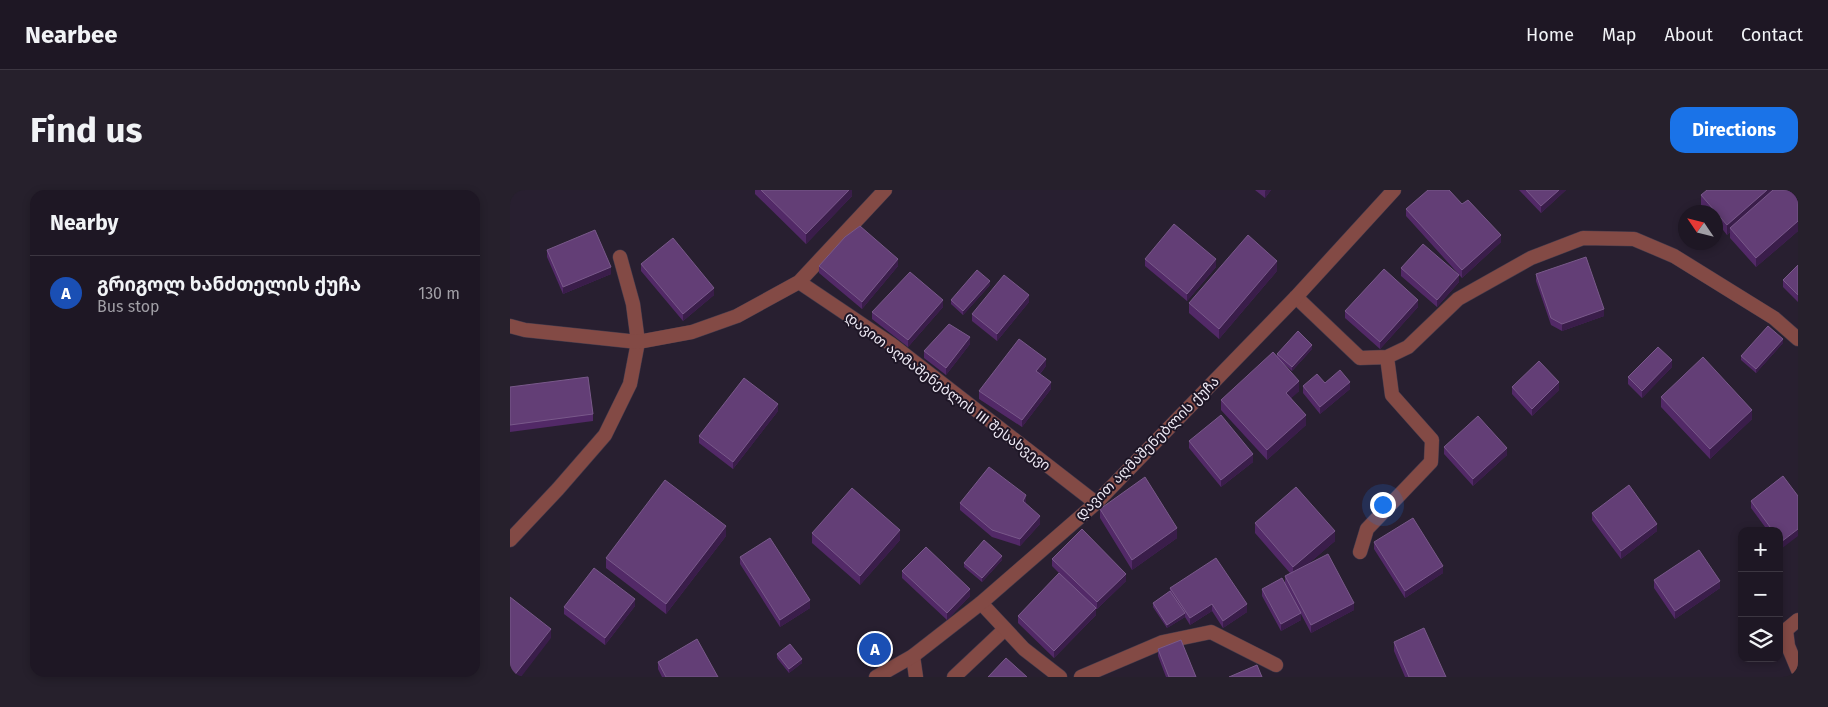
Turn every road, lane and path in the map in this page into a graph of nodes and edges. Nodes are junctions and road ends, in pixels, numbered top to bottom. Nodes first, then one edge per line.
1 (885, 190) edge
2 (1394, 190) edge
3 (620, 257) dead end
4 (799, 282) junction
5 (1296, 297) junction
6 (510, 326) edge
7 (1798, 339) edge
8 (638, 342) junction
9 (1387, 357) junction
10 (1096, 503) junction
11 (510, 540) edge
12 (1360, 552) dead end
13 (982, 603) junction
14 (1798, 620) edge
15 (1005, 628) junction
16 (913, 656) junction
17 (1276, 666) dead end
18 (1798, 670) edge
19 (876, 677) edge
20 (916, 677) edge
21 (954, 677) edge
22 (1060, 677) edge
23 (1081, 677) edge

1 - 4 street
2 - 5 street, დავით აღმაშენებლის ქუჩა
3 - 8 street
4 - 8 street
4 - 10 street, დავით აღმაშენებლის III შესახვევი
5 - 9 street
5 - 10 street, დავით აღმაშენებლის ქუჩა
6 - 8 street
7 - 9 street
8 - 11 street
9 - 12 street
10 - 13 street, დავით აღმაშენებლის ქუჩა
13 - 15 street
13 - 16 street, დავით აღმაშენებლის ქუჩა
14 - 18 street
15 - 21 street
15 - 22 street
16 - 19 street, დავით აღმაშენებლის ქუჩა
16 - 20 street
17 - 23 street

